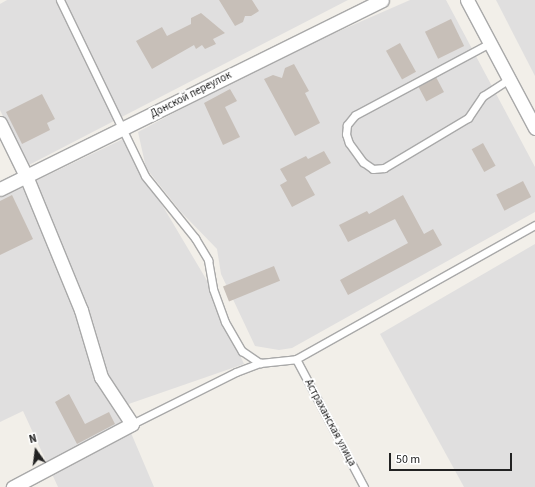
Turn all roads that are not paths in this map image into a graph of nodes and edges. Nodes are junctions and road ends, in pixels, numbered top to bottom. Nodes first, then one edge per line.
1 (60, 0) edge
2 (382, 0) edge
3 (467, 0) edge
4 (490, 43) junction
5 (509, 79) junction
6 (0, 123) edge
7 (535, 128) edge
8 (123, 130) junction
9 (26, 176) junction
10 (0, 189) edge
11 (535, 225) edge
12 (296, 360) junction
13 (260, 363) junction
14 (132, 424) junction
15 (13, 487) edge
16 (364, 487) edge

1 - 8 lane
2 - 8 street, Донской переулок
3 - 4 street
4 - 5 street
4 - 5 lane
5 - 7 street
6 - 9 street
8 - 9 street, Донской переулок
8 - 13 lane
9 - 10 street, Донской переулок
9 - 14 street
11 - 12 lane
12 - 13 lane
12 - 16 lane, Астраханская улица
13 - 14 lane
14 - 15 street

